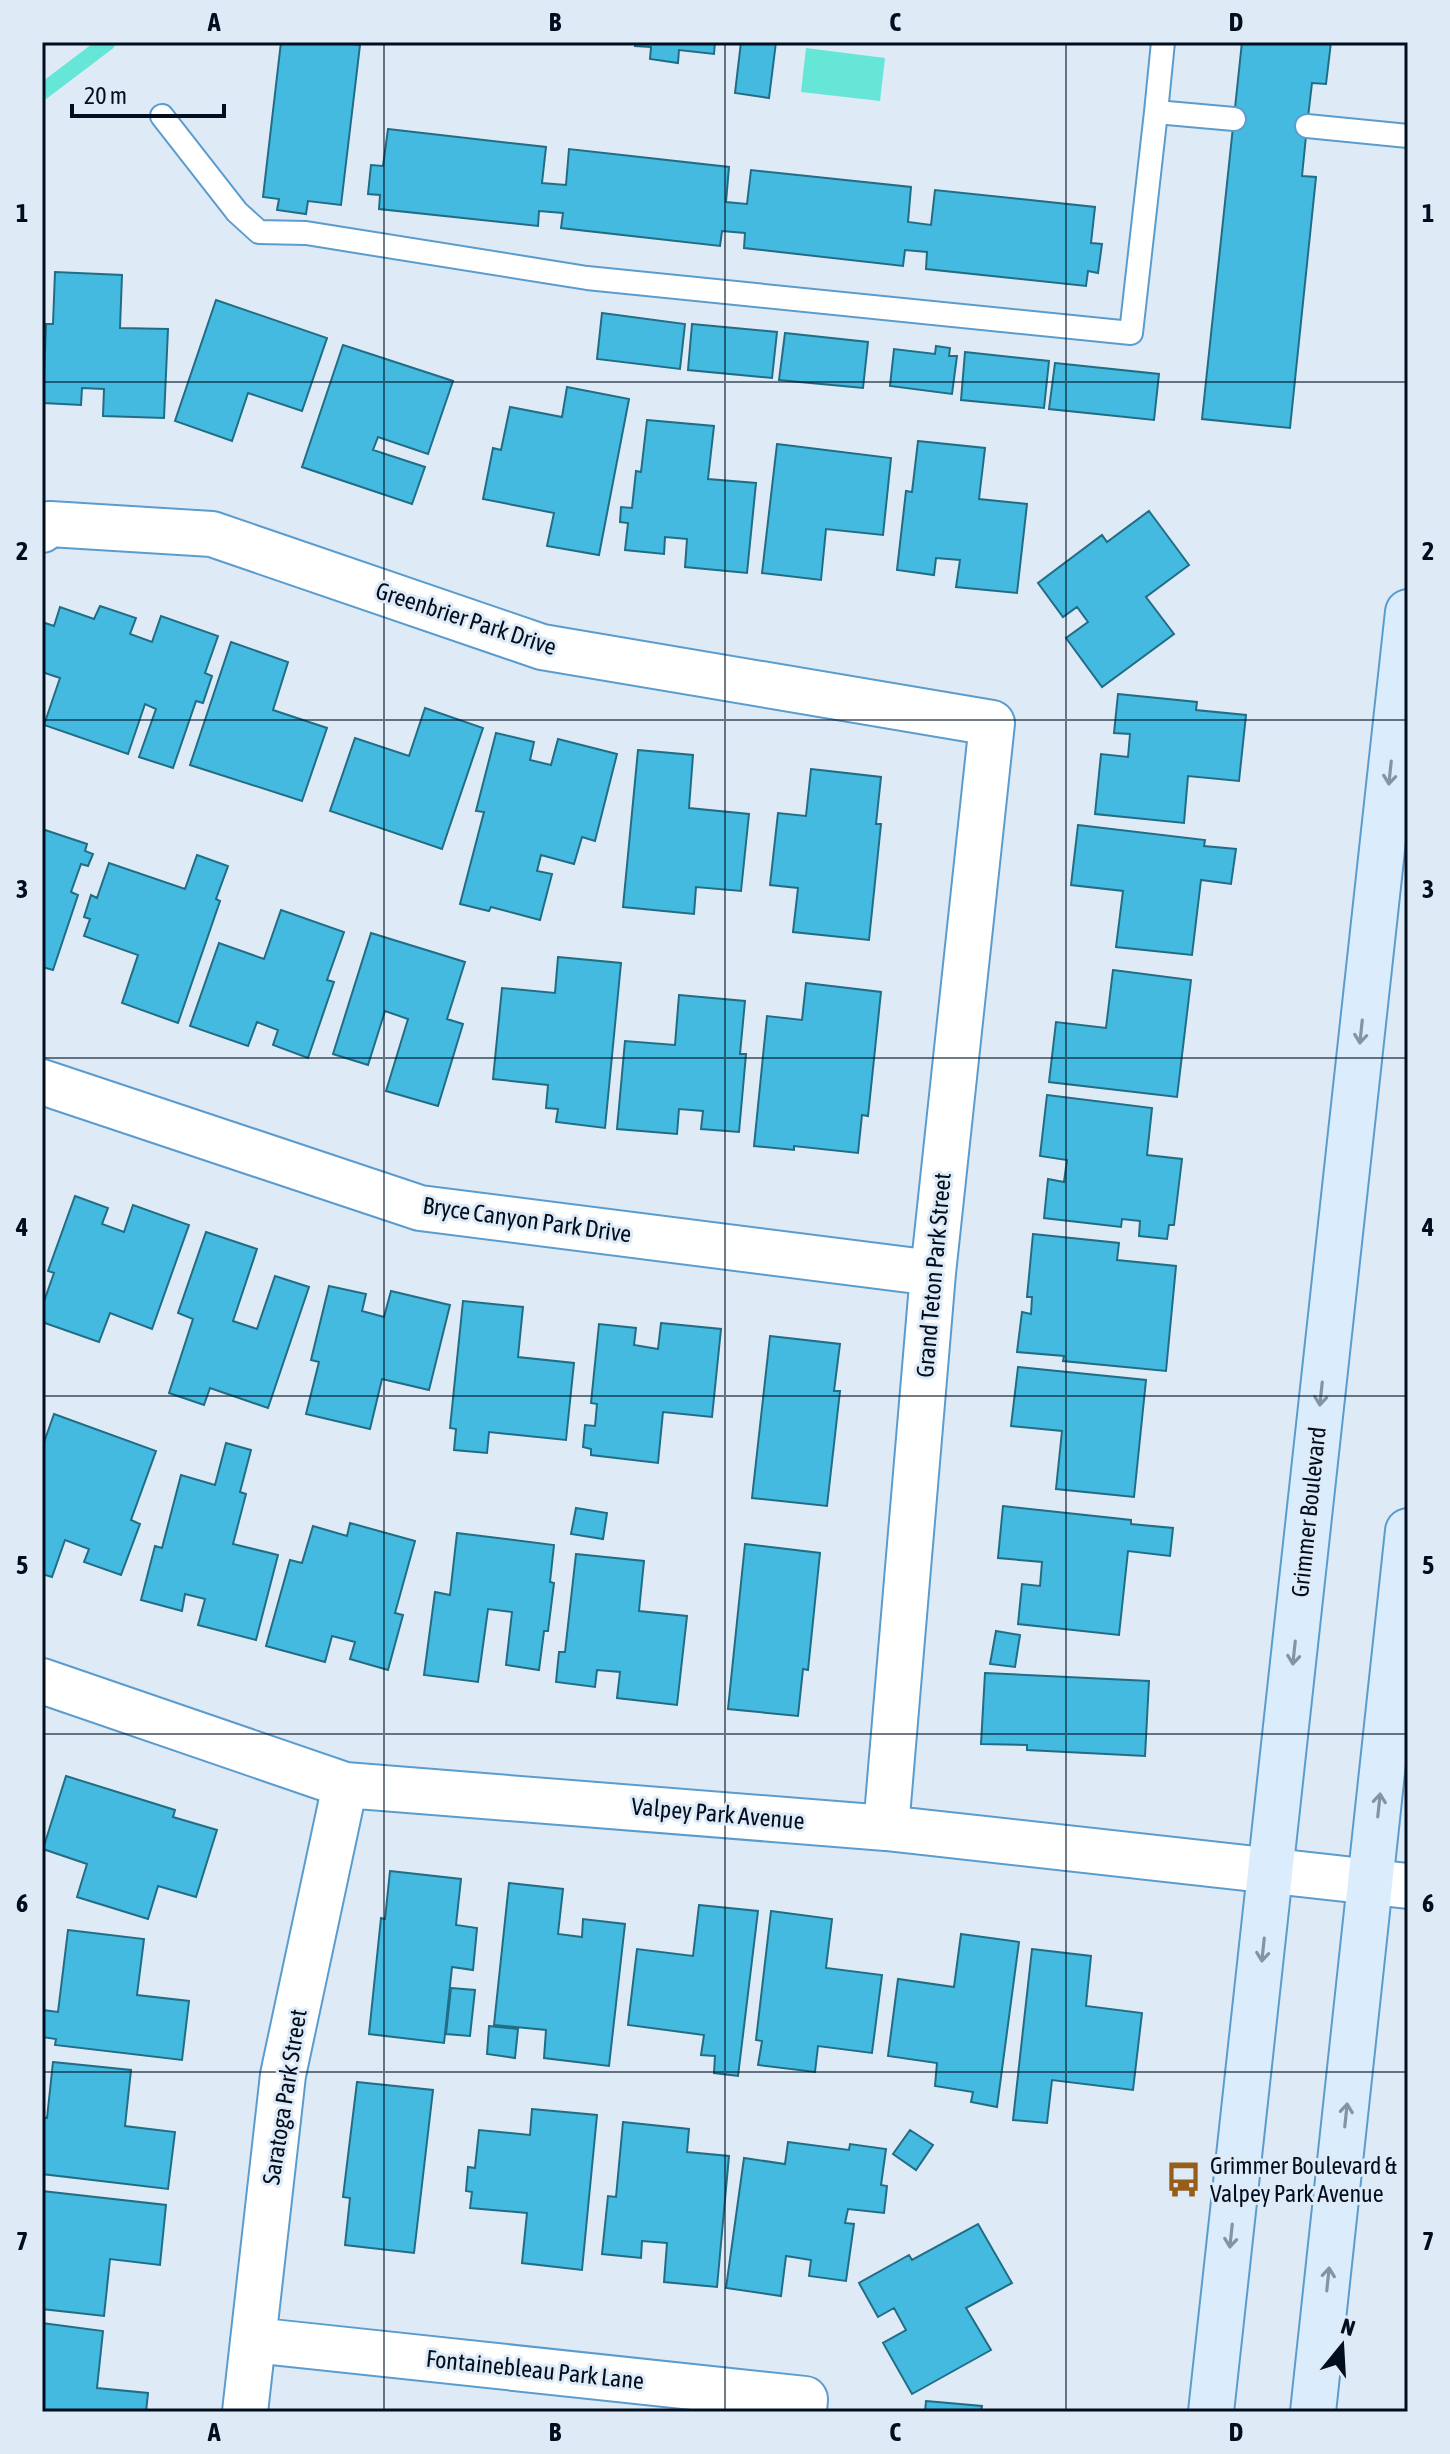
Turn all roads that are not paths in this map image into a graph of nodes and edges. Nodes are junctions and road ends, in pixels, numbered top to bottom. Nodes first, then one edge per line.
1 (1163, 42) edge
2 (1156, 112) junction
3 (162, 116) dead end
4 (1234, 119) dead end
5 (1307, 126) dead end
6 (1408, 136) edge
7 (42, 530) edge
8 (1408, 612) edge
9 (992, 723) joint
10 (42, 1082) edge
11 (933, 1273) junction
12 (1408, 1531) edge
13 (42, 1681) edge
14 (345, 1785) junction
15 (886, 1828) junction
16 (1272, 1872) junction
17 (1389, 1884) edge
18 (253, 2340) junction
19 (245, 2412) edge
20 (804, 2412) edge
21 (1211, 2412) edge
22 (1313, 2412) edge

1 - 2 lane
2 - 3 lane
2 - 4 lane
5 - 6 lane
7 - 9 street, Greenbrier Park Drive
8 -> 16 main road, Grimmer Boulevard
9 - 11 street, Grand Teton Park Street
10 - 11 street, Bryce Canyon Park Drive
11 - 15 street, Grand Teton Park Street
17 -> 12 main road
13 - 14 street, Valpey Park Avenue
14 - 15 street, Valpey Park Avenue
14 - 18 street, Saratoga Park Street
15 - 16 street, Valpey Park Avenue
16 - 17 street, Valpey Park Avenue
16 -> 21 main road, Grimmer Boulevard
22 -> 17 main road
18 - 19 street, Saratoga Park Street
18 - 20 street, Fontainebleau Park Lane

